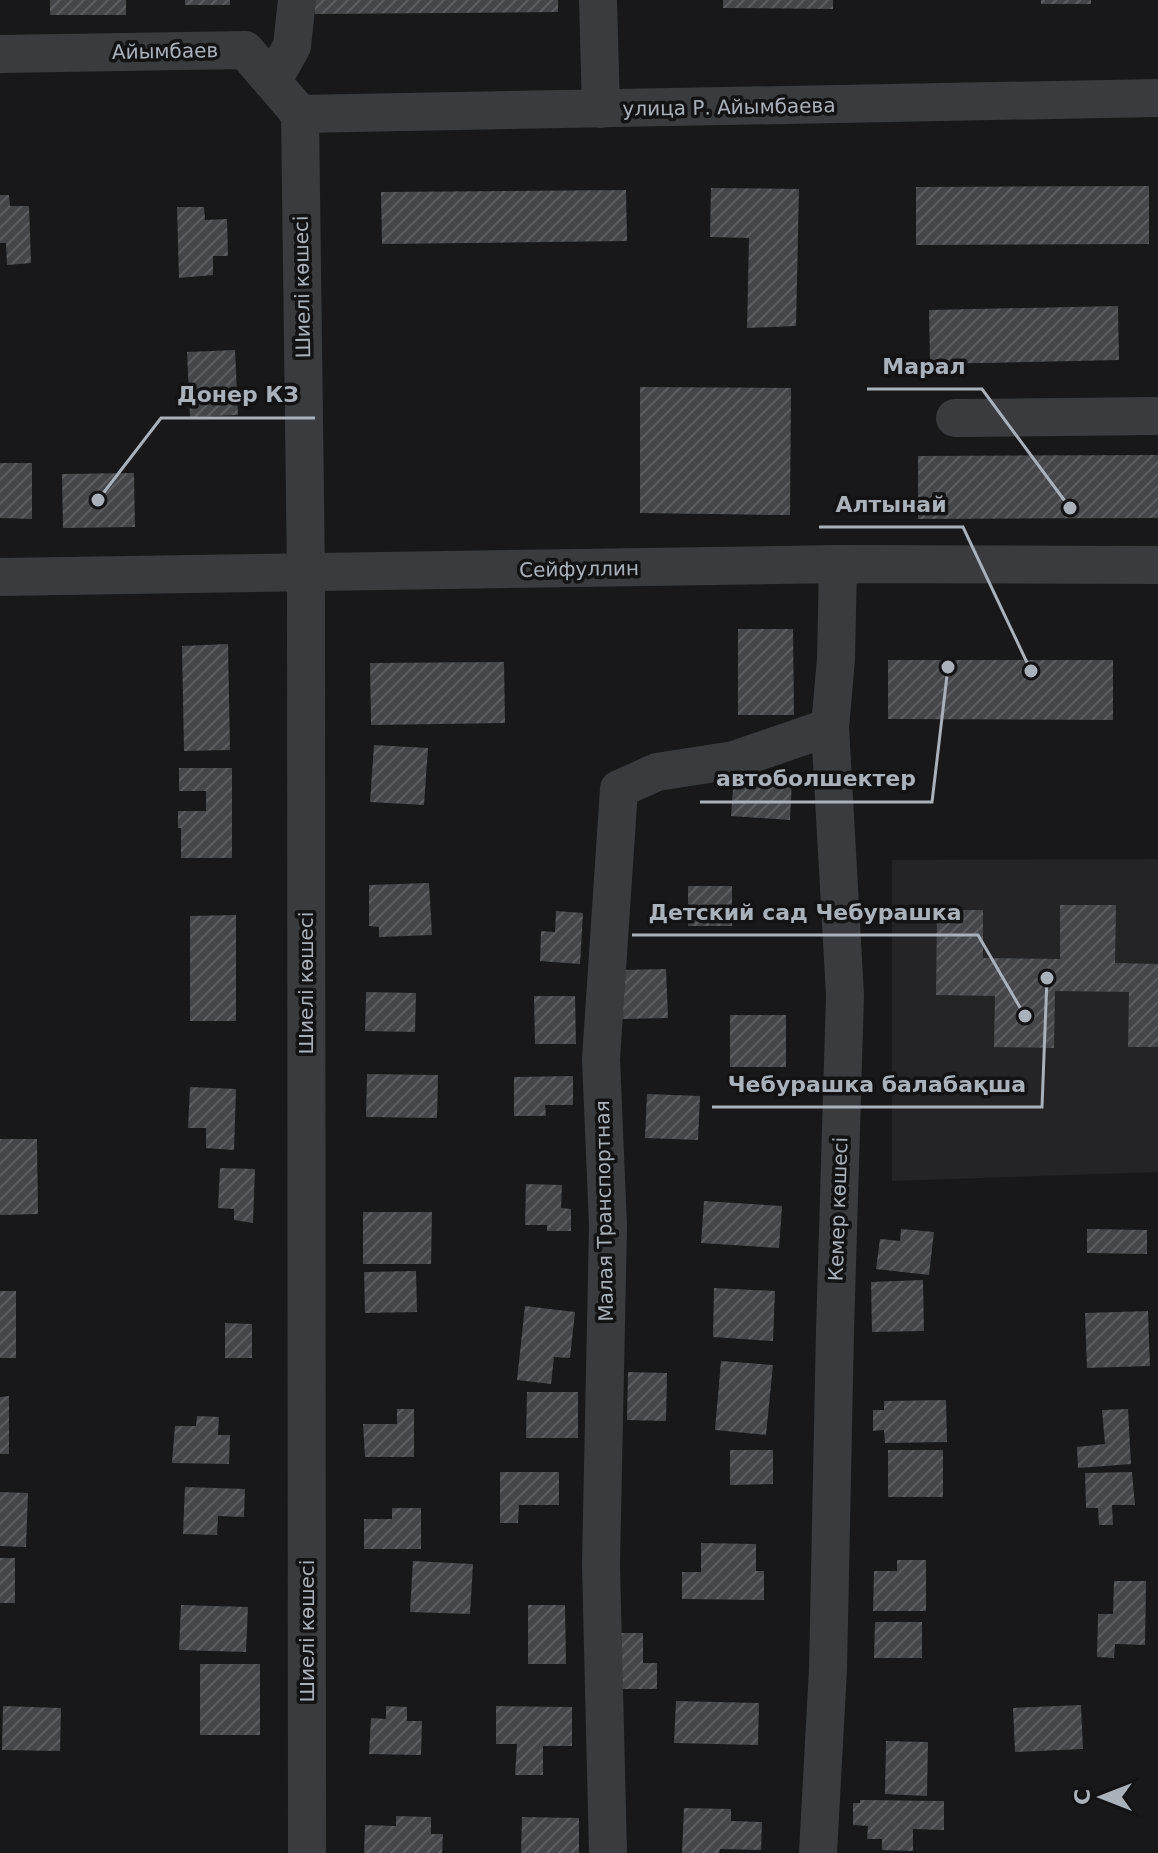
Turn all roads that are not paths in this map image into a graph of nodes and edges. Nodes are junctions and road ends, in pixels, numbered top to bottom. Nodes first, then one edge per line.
1 (297, 0) edge
2 (598, 0) edge
3 (0, 54) edge
4 (272, 82) junction
5 (1158, 98) edge
6 (601, 109) junction
7 (300, 114) junction
8 (1158, 416) edge
9 (955, 418) dead end
10 (838, 564) junction
11 (1158, 565) edge
12 (306, 574) junction
13 (0, 577) edge
14 (830, 727) junction
15 (307, 1853) edge
16 (608, 1853) edge
17 (818, 1853) edge

1 - 4 street
2 - 6 street
3 - 4 street, Айымбаев
4 - 7 street, Айымбаев
5 - 6 street, улица Р. Айымбаева
6 - 7 street, улица Р. Айымбаева
7 - 12 street, Шиелі көшесі
8 - 9 street
10 - 11 street, Сейфуллин
10 - 12 street, Сейфуллин
10 - 14 street, Кемер көшесі
12 - 13 street, Сейфуллин
12 - 15 street, Шиелі көшесі
14 - 16 street, Малая Транспортная
14 - 17 street, Кемер көшесі

